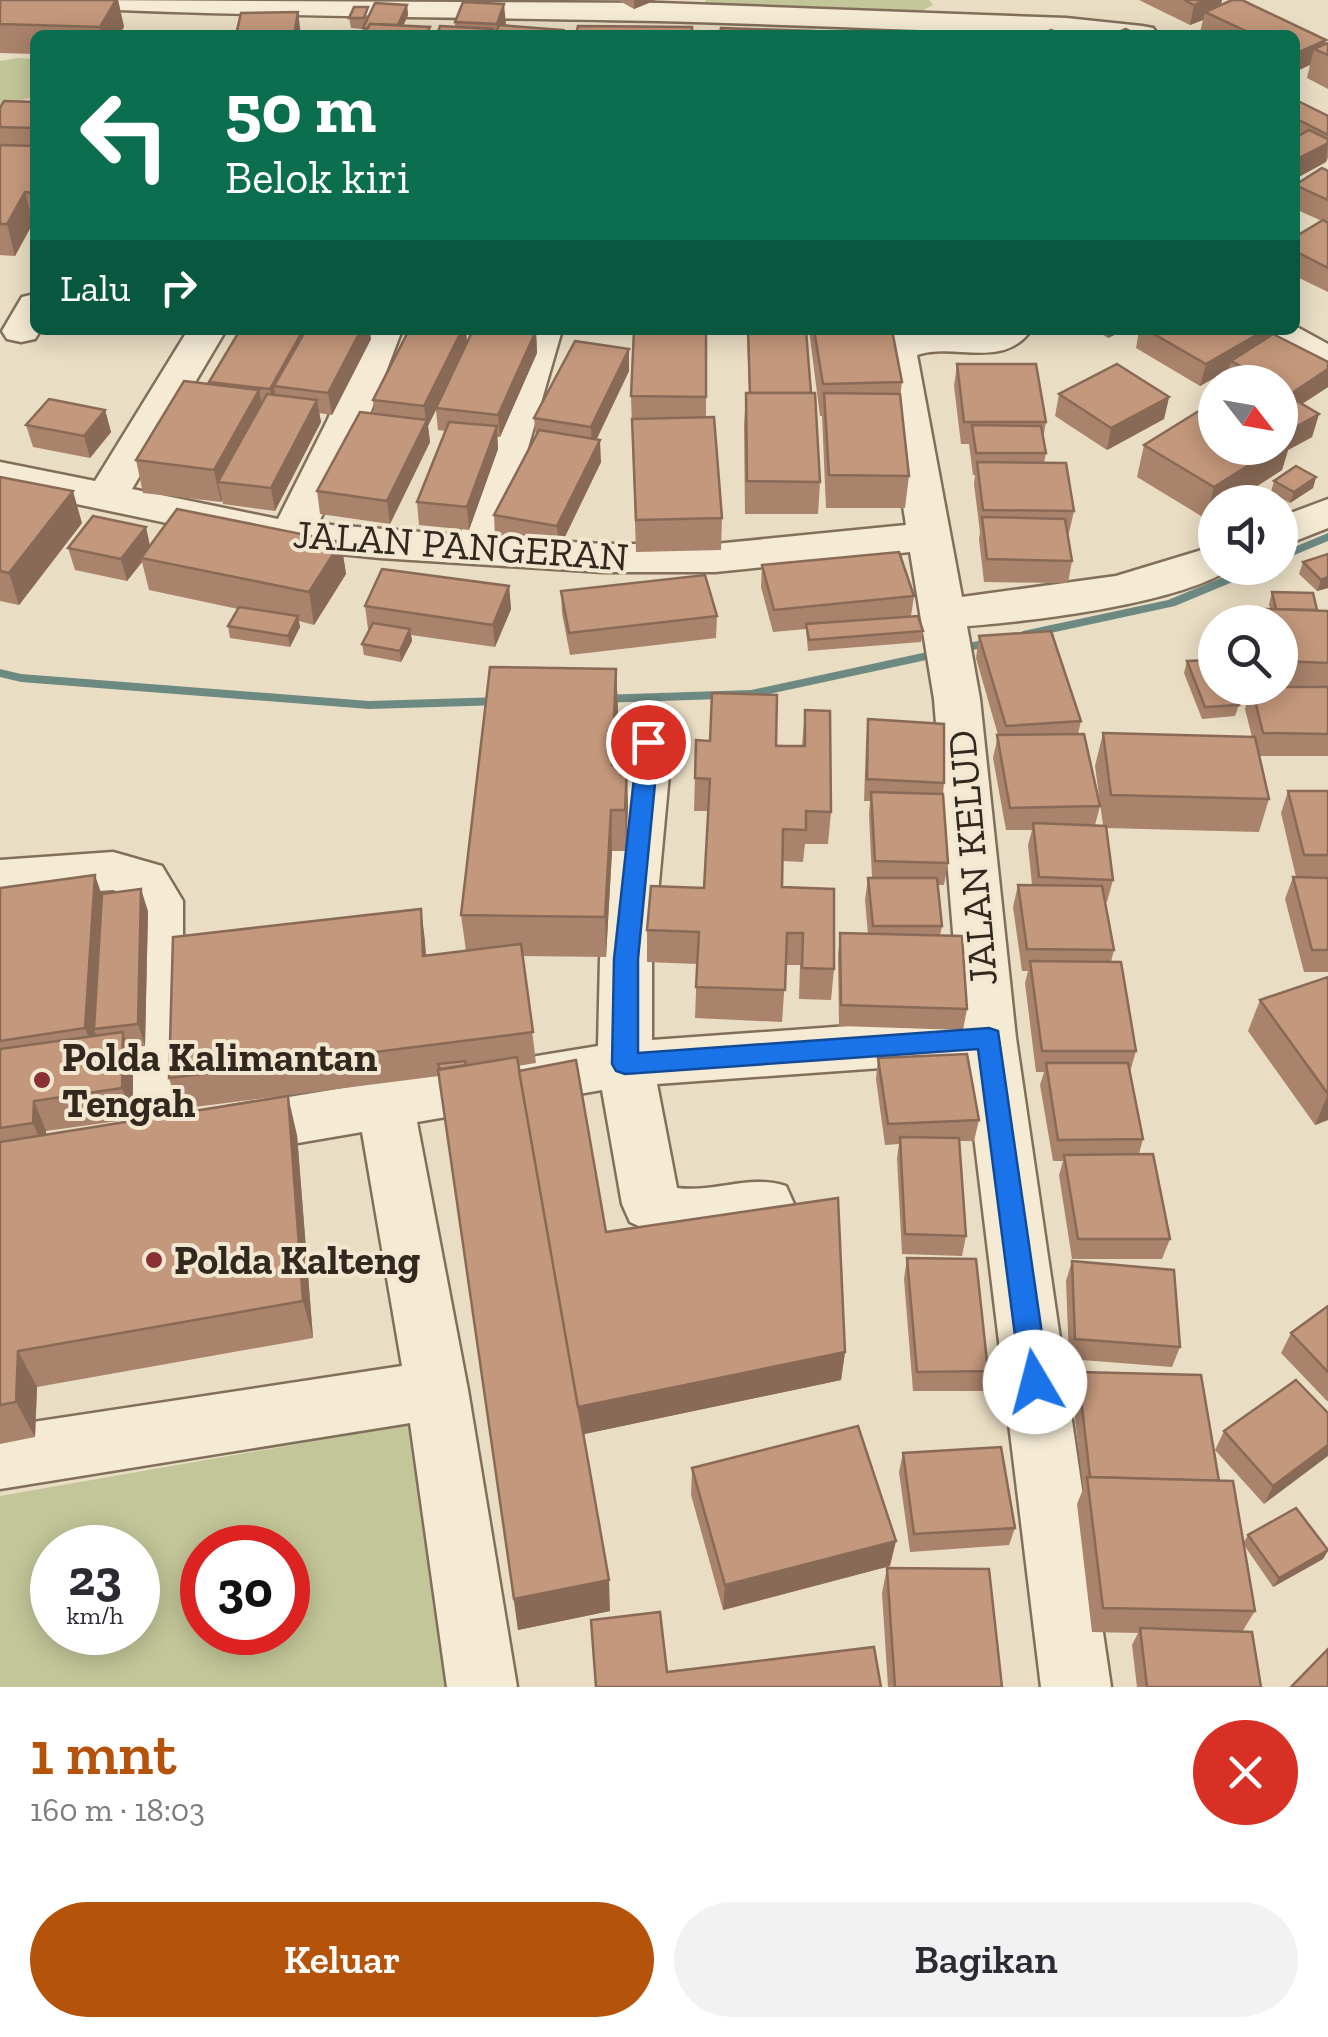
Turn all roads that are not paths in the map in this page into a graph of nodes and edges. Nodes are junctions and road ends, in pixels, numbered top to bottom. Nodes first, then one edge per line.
1 (91, 0) edge
2 (691, 0) edge
3 (244, 3) edge
4 (660, 12) junction
5 (970, 13) edge
6 (321, 22) edge
7 (1088, 30) edge
8 (204, 335) edge
9 (380, 335) edge
10 (542, 335) edge
11 (1008, 335) edge
12 (1284, 335) edge
13 (1328, 360) edge
14 (0, 475) edge
15 (106, 498) junction
16 (292, 534) junction
17 (926, 536) junction
18 (477, 550) junction
19 (1198, 567) edge
20 (948, 646) junction
21 (648, 742) dead end
22 (0, 879) edge
23 (989, 1038) junction
24 (625, 1064) junction
25 (385, 1102) junction
26 (155, 1144) junction
27 (97, 1151) edge
28 (766, 1204) edge
29 (437, 1390) junction
30 (0, 1458) edge
31 (482, 1687) edge
32 (1076, 1687) edge

1 - 3 street
2 - 4 street
3 - 6 street
4 - 5 street
4 - 6 street
5 - 7 street
8 - 15 street
9 - 16 street
10 - 18 street
11 - 17 street, JALAN KELUD
12 - 13 street
14 - 15 street, JALAN PANGERAN
15 - 16 street, JALAN PANGERAN
16 - 18 street, JALAN PANGERAN
17 - 18 street, JALAN PANGERAN
17 - 20 street, JALAN KELUD
19 - 20 street
20 - 23 street, JALAN KELUD
21 - 24 street
22 - 26 street
23 - 24 street
23 - 32 street, JALAN KELUD
24 - 25 street
24 - 28 street
25 - 26 street
25 - 29 street
26 - 27 street
29 - 30 street
29 - 31 street

